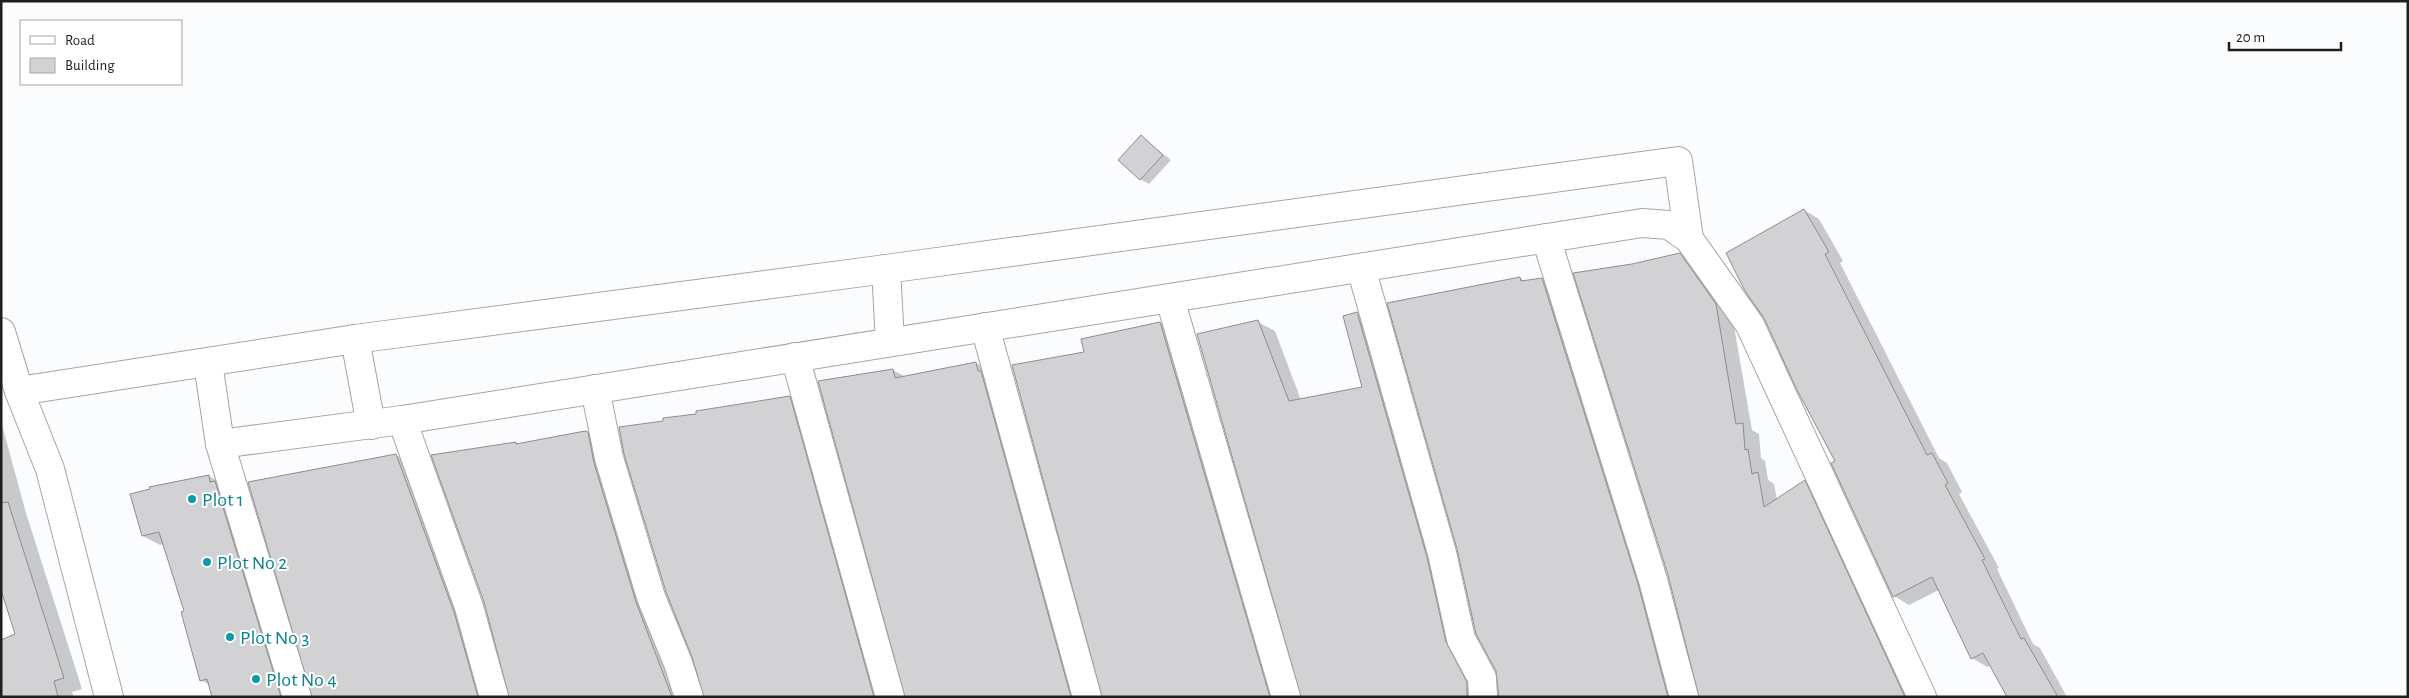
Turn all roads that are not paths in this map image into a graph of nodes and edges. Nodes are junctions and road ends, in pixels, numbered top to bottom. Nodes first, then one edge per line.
1 (1546, 238) junction
2 (1689, 239) junction
3 (1361, 268) junction
4 (886, 269) junction
5 (1170, 299) junction
6 (985, 326) junction
7 (1, 332) edge
8 (355, 339) junction
9 (890, 342) junction
10 (795, 357) junction
11 (208, 362) junction
12 (595, 389) junction
13 (19, 391) junction
14 (402, 420) junction
15 (371, 425) junction
16 (220, 444) junction
17 (109, 697) edge
18 (298, 697) edge
19 (494, 697) edge
20 (689, 697) edge
21 (890, 697) edge
22 (1087, 697) edge
23 (1286, 697) edge
24 (1483, 697) edge
25 (1684, 697) edge
26 (1922, 697) edge

1 - 2 street
1 - 3 street
1 - 25 street
2 - 4 street
2 - 26 street
3 - 5 street
3 - 24 street
4 - 8 street
4 - 9 street
5 - 6 street
5 - 23 street
6 - 9 street
6 - 22 street
7 - 13 street
8 - 11 street
8 - 15 street
9 - 10 street
10 - 12 street
10 - 21 street
11 - 13 street
11 - 16 street
12 - 14 street
12 - 20 street
13 - 17 street
14 - 15 street
14 - 19 street
15 - 16 street
16 - 18 street

